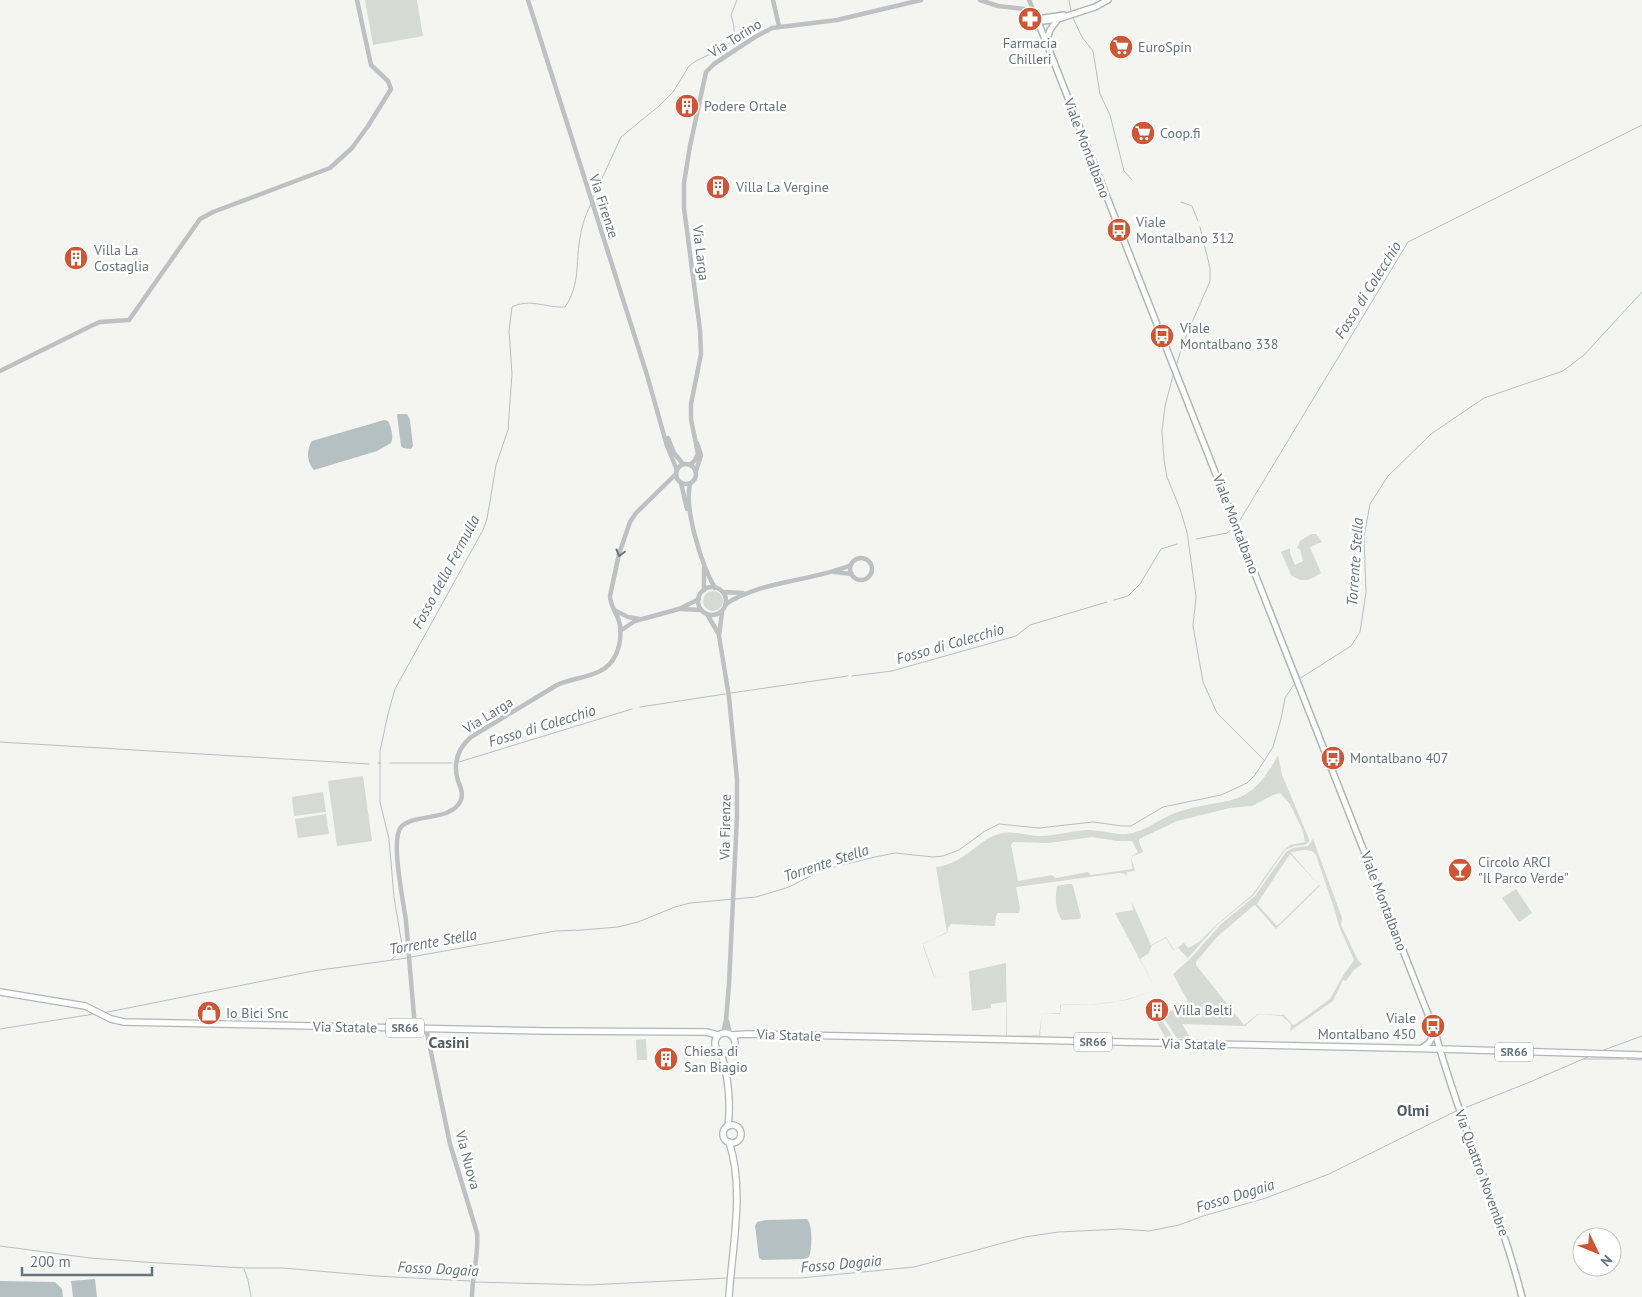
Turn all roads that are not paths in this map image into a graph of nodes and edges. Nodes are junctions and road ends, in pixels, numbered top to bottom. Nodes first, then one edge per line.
1 (357, 0) edge
2 (528, 0) edge
3 (772, 0) edge
4 (921, 0) edge
5 (980, 0) edge
6 (1030, 0) edge
7 (1108, 0) edge
8 (1033, 10) junction
9 (1070, 14) junction
10 (1037, 19) junction
11 (1058, 19) junction
12 (779, 26) junction
13 (1046, 43) junction
14 (708, 68) joint
15 (0, 371) edge
16 (660, 418) junction
17 (696, 442) junction
18 (683, 464) junction
19 (690, 465) junction
20 (696, 470) junction
21 (676, 472) junction
22 (679, 482) junction
23 (667, 484) junction
24 (690, 484) junction
25 (692, 521) junction
26 (851, 565) junction
27 (704, 567) junction
28 (830, 572) junction
29 (852, 574) junction
30 (715, 588) junction
31 (704, 590) junction
32 (723, 592) junction
33 (747, 593) junction
34 (699, 599) junction
35 (726, 604) junction
36 (680, 609) junction
37 (614, 610) junction
38 (702, 610) junction
39 (722, 612) junction
40 (707, 614) junction
41 (641, 619) junction
42 (620, 631) junction
43 (719, 636) junction
44 (0, 992) edge
45 (726, 1020) junction
46 (415, 1028) junction
47 (426, 1028) junction
48 (1435, 1032) junction
49 (747, 1034) junction
50 (731, 1035) junction
51 (719, 1036) junction
52 (735, 1044) junction
53 (1440, 1049) junction
54 (1418, 1050) junction
55 (729, 1052) junction
56 (721, 1053) junction
57 (1642, 1055) edge
58 (725, 1066) junction
59 (729, 1112) junction
60 (728, 1126) junction
61 (735, 1126) junction
62 (737, 1141) junction
63 (729, 1142) junction
64 (734, 1156) junction
65 (729, 1296) edge
66 (472, 1297) edge
67 (1522, 1297) edge

1 - 15 street
2 - 16 street, Via Firenze
3 - 12 street
4 - 12 street, Via Torino
5 - 8 street
6 - 8 street, Viale Montalbano
7 - 9 main road
8 - 10 street, Viale Montalbano
9 - 10 main road
9 - 11 main road
10 - 11 main road
10 - 13 main road, Viale Montalbano
11 - 13 main road
12 - 14 street, Via Torino
13 - 48 main road, Viale Montalbano
14 - 17 street, Via Larga
16 - 18 street, Via Firenze
16 - 21 street, Via Firenze
17 - 19 street, Via Larga
17 - 20 street, Via Larga
18 - 19 street
18 - 21 street
19 - 20 street
20 - 24 street, Via Firenze
21 - 22 street, Via Firenze
21 - 23 street, Via Larga
22 - 23 street, Via Larga
22 - 24 street
22 - 25 street, Via Firenze
23 -> 37 street, Via Larga
24 - 25 street, Via Firenze
25 - 27 street, Via Firenze
26 - 28 street
26 - 29 street
26 - 29 street
27 - 30 street, Via Firenze
27 - 31 street, Via Firenze
28 - 29 street
28 - 33 street
30 - 31 street
30 - 32 street
31 - 34 street, Via Firenze
32 - 33 street
32 - 35 street
33 - 35 street
34 - 36 street
34 - 38 street
35 - 39 street, Via Firenze
36 - 38 street
36 - 41 street
37 - 41 street
37 - 42 street, Via Larga
38 - 40 street, Via Firenze
39 - 40 street
39 - 43 street, Via Firenze
40 - 43 street, Via Firenze
41 - 42 street
42 - 46 street, Via Larga
43 - 45 street, Via Firenze
44 - 46 main road, Via Statale / SR66
45 - 50 street
45 - 51 street
46 - 47 main road, Via Statale / SR66
47 - 51 main road, Via Statale / SR66
47 - 66 street, Via Nuova
48 - 53 main road, Viale Montalbano
48 - 54 main road
49 - 50 main road, Via Statale / SR66
49 - 52 main road, Via Statale
49 - 54 main road, Via Statale / SR66
50 - 51 main road, SR66
50 - 52 main road
51 - 56 main road
52 - 55 main road
53 - 54 main road, Via Statale / SR66
53 - 57 main road, Via Statale / SR66
53 - 67 main road, Via Quattro Novembre
55 - 56 main road
55 - 58 main road
56 - 58 main road
58 - 59 main road
59 - 60 main road
59 - 61 main road
60 - 61 main road
60 - 63 main road
61 - 62 main road
62 - 63 main road
62 - 64 main road
63 - 64 main road
64 - 65 main road

